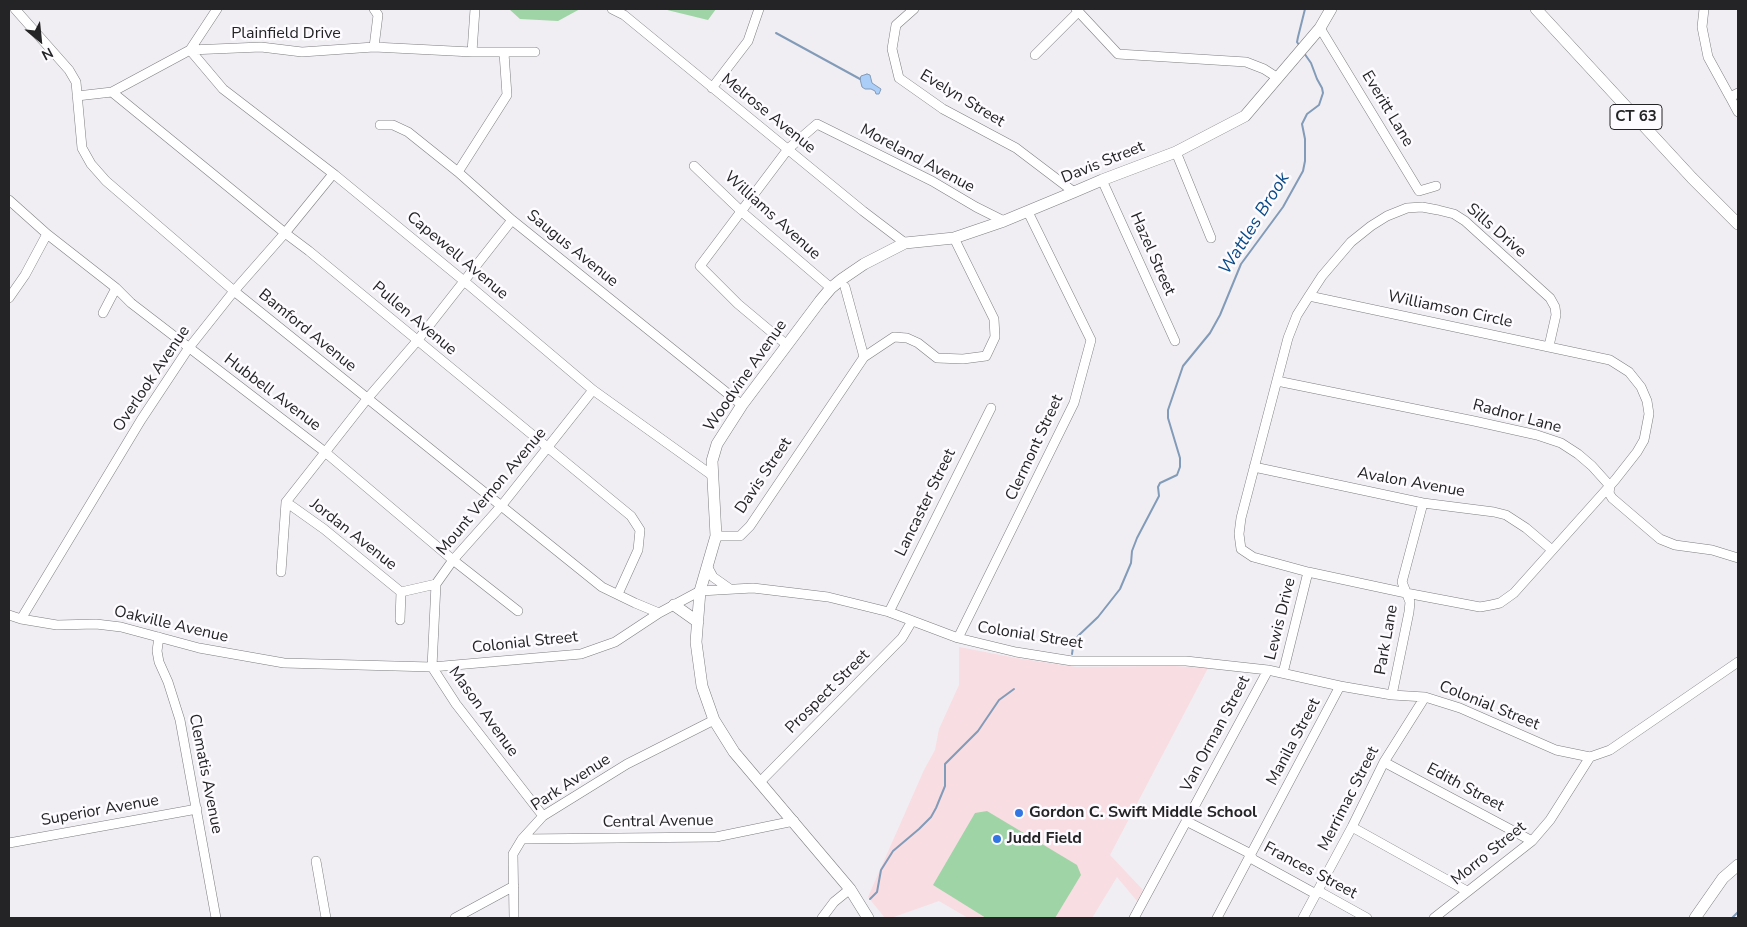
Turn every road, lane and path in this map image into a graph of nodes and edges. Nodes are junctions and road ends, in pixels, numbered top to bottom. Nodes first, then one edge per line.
1 (15, 9) edge
2 (217, 9) edge
3 (374, 9) edge
4 (475, 9) edge
5 (612, 9) edge
6 (759, 9) edge
7 (914, 9) edge
8 (1331, 9) edge
9 (1536, 9) edge
10 (1704, 9) edge
11 (1078, 10) edge
12 (1317, 31) junction
13 (374, 47) junction
14 (190, 50) junction
15 (472, 52) junction
16 (504, 52) junction
17 (536, 52) dead end
18 (1035, 55) dead end
19 (1278, 78) junction
20 (712, 88) junction
21 (112, 92) junction
22 (1738, 93) edge
23 (77, 96) junction
24 (1730, 98) junction
25 (1738, 112) edge
26 (380, 125) dead end
27 (788, 149) junction
28 (1176, 152) junction
29 (694, 166) dead end
30 (458, 172) junction
31 (333, 174) junction
32 (1102, 180) junction
33 (1436, 186) dead end
34 (1074, 192) junction
35 (9, 200) edge
36 (742, 212) junction
37 (1028, 212) junction
38 (512, 220) junction
39 (1004, 221) junction
40 (1738, 224) edge
41 (285, 233) junction
42 (47, 234) junction
43 (954, 238) junction
44 (1211, 238) dead end
45 (905, 242) junction
46 (464, 281) junction
47 (844, 283) junction
48 (116, 288) junction
49 (831, 288) junction
50 (234, 291) junction
51 (1309, 296) junction
52 (9, 298) edge
53 (103, 313) dead end
54 (418, 341) junction
55 (1175, 342) dead end
56 (787, 345) junction
57 (1549, 346) junction
58 (188, 349) junction
59 (864, 357) junction
60 (1277, 381) junction
61 (593, 390) junction
62 (367, 399) junction
63 (742, 405) junction
64 (991, 408) dead end
65 (548, 448) junction
66 (325, 452) junction
67 (1254, 467) junction
68 (712, 476) junction
69 (1610, 486) junction
70 (286, 502) junction
71 (1423, 503) junction
72 (502, 505) junction
73 (716, 536) junction
74 (1552, 550) junction
75 (1738, 558) edge
76 (453, 560) junction
77 (707, 566) junction
78 (281, 572) dead end
79 (1308, 572) junction
80 (436, 584) junction
81 (730, 589) junction
82 (700, 591) junction
83 (401, 592) junction
84 (1406, 593) junction
85 (618, 594) junction
86 (674, 605) junction
87 (518, 611) dead end
88 (889, 612) junction
89 (659, 613) junction
90 (9, 615) edge
91 (21, 619) junction
92 (400, 620) dead end
93 (912, 621) junction
94 (698, 622) junction
95 (159, 638) junction
96 (958, 638) junction
97 (1738, 662) edge
98 (328, 665) joint
99 (432, 667) junction
100 (1268, 670) junction
101 (1284, 673) junction
102 (1340, 686) junction
103 (1392, 695) junction
104 (1425, 697) junction
105 (714, 720) junction
106 (1590, 757) junction
107 (1384, 762) junction
108 (760, 782) junction
109 (197, 809) junction
110 (543, 816) junction
111 (794, 821) junction
112 (1186, 821) junction
113 (1352, 827) junction
114 (522, 839) junction
115 (1532, 841) junction
116 (9, 843) edge
117 (1250, 856) junction
118 (316, 861) dead end
119 (1738, 865) edge
120 (514, 886) junction
121 (850, 889) junction
122 (1467, 891) junction
123 (1317, 893) junction
124 (213, 918) edge
125 (326, 918) edge
126 (455, 918) edge
127 (514, 918) edge
128 (822, 918) edge
129 (868, 918) edge
130 (1134, 918) edge
131 (1217, 918) edge
132 (1303, 918) edge
133 (1367, 918) edge
134 (1434, 918) edge
135 (1695, 918) edge

1 - 23 street, Bamford Avenue
2 - 14 street
3 - 13 street
4 - 15 street
5 - 20 street, Melrose Avenue
6 - 20 street
7 - 34 street, Evelyn Street
8 - 12 main road, Davis Street
9 - 40 main road, CT 63
10 - 24 street
11 - 18 street
11 - 19 street
12 - 19 main road, Davis Street
12 - 33 street, Everitt Lane
13 - 14 street, Plainfield Drive
13 - 15 street, Plainfield Drive
14 - 21 street, Plainfield Drive
14 - 31 street, Capewell Avenue
15 - 16 street, Plainfield Drive
16 - 17 street, Plainfield Drive
16 - 30 street
19 - 28 main road, Davis Street
20 - 27 street, Melrose Avenue
21 - 23 street, Plainfield Drive
21 - 41 street, Pullen Avenue
22 - 24 street
23 - 50 street, Bamford Avenue
24 - 25 street
26 - 30 street, Saugus Avenue
27 - 36 street
27 - 39 street, Moreland Avenue
27 - 45 street, Melrose Avenue
28 - 32 main road, Davis Street
28 - 44 street
29 - 36 street, Williams Avenue
30 - 38 street, Saugus Avenue
31 - 41 street, Overlook Avenue
31 - 46 street, Capewell Avenue
32 - 34 main road, Davis Street
32 - 55 street, Hazel Street
34 - 37 main road, Davis Street
35 - 42 street, Hubbell Avenue
36 - 49 street, Williams Avenue
36 - 56 street
37 - 39 main road, Davis Street
37 - 96 street, Clermont Street
38 - 46 street
38 - 63 street, Saugus Avenue
39 - 43 main road, Davis Street
41 - 50 street, Overlook Avenue
41 - 54 street, Pullen Avenue
42 - 48 street, Hubbell Avenue
42 - 52 street
43 - 45 main road, Davis Street
43 - 59 street
45 - 47 main road, Davis Street
46 - 54 street
46 - 61 street, Capewell Avenue
47 - 49 main road, Woodvine Avenue
47 - 59 street
48 - 53 street
48 - 58 street, Hubbell Avenue
49 - 56 main road, Woodvine Avenue
50 - 58 street, Overlook Avenue
50 - 62 street, Bamford Avenue
51 - 57 street, Williamson Circle
51 - 57 street, Sills Drive
51 - 60 street, Williamson Circle
54 - 62 street
54 - 65 street, Pullen Avenue
56 - 63 main road, Woodvine Avenue
57 - 69 street, Williamson Circle
58 - 66 street, Hubbell Avenue
58 - 91 street, Overlook Avenue
59 - 73 street, Davis Street
60 - 67 street, Williamson Circle
60 - 69 street, Radnor Lane
61 - 65 street, Mount Vernon Avenue
61 - 68 street, Capewell Avenue
62 - 66 street
62 - 72 street, Bamford Avenue
63 - 68 main road, Woodvine Avenue
64 - 88 street, Lancaster Street
65 - 72 street, Mount Vernon Avenue
65 - 85 street, Pullen Avenue
66 - 70 street
66 - 76 street, Hubbell Avenue
67 - 71 street, Avalon Avenue
67 - 79 street, Williamson Circle
68 - 73 main road, Woodvine Avenue
69 - 74 street, Williamson Circle
69 - 75 street, Radnor Lane
70 - 78 street
70 - 83 street, Jordan Avenue
71 - 74 street, Avalon Avenue
71 - 84 street, Park Lane
72 - 76 street, Mount Vernon Avenue
72 - 85 street, Bamford Avenue
73 - 77 main road
74 - 84 street, Williamson Circle
76 - 80 street, Mount Vernon Avenue
76 - 87 street, Hubbell Avenue
77 - 81 street
77 - 82 main road
79 - 84 street, Williamson Circle
79 - 101 street, Lewis Drive
80 - 83 street
80 - 99 street, Mason Avenue
81 - 82 street, Colonial Street
81 - 88 street, Colonial Street
82 - 86 street, Colonial Street
82 - 94 main road
83 - 92 street
84 - 103 street, Park Lane
85 - 89 street, Bamford Avenue
86 - 89 street, Colonial Street
86 - 94 main road
88 - 93 street, Colonial Street
89 - 99 street, Colonial Street
90 - 91 street, Oakville Avenue
91 - 95 street, Oakville Avenue
93 - 96 street, Colonial Street
93 - 108 street, Prospect Street
94 - 105 main road
95 - 98 street, Oakville Avenue
95 - 109 street, Clematis Avenue
96 - 100 street, Colonial Street
97 - 106 street
98 - 99 street, Colonial Street
99 - 110 street, Mason Avenue
100 - 101 street, Colonial Street
100 - 112 street, Van Orman Street
101 - 102 street, Colonial Street
102 - 103 street, Colonial Street
102 - 117 street, Manila Street
103 - 104 street, Colonial Street
104 - 106 street, Colonial Street
104 - 107 street, Merrimac Street
105 - 108 main road
105 - 110 street, Park Avenue
106 - 115 street, Morro Street
107 - 113 street, Merrimac Street
107 - 115 street, Edith Street
108 - 111 main road
109 - 116 street, Superior Avenue
109 - 124 street, Clematis Avenue
110 - 114 street, Park Avenue
111 - 114 street, Central Avenue
111 - 121 main road
112 - 117 street, Frances Street
112 - 130 street, Van Orman Street
113 - 122 street
113 - 123 street, Merrimac Street
114 - 120 street, Park Avenue
115 - 122 street, Morro Street
117 - 123 street, Frances Street
117 - 131 street, Manila Street
118 - 125 street
119 - 135 main road
120 - 126 street
120 - 127 street, Park Avenue
121 - 128 street
121 - 129 main road
122 - 134 street, Morro Street
123 - 132 street, Merrimac Street
123 - 133 street, Frances Street

